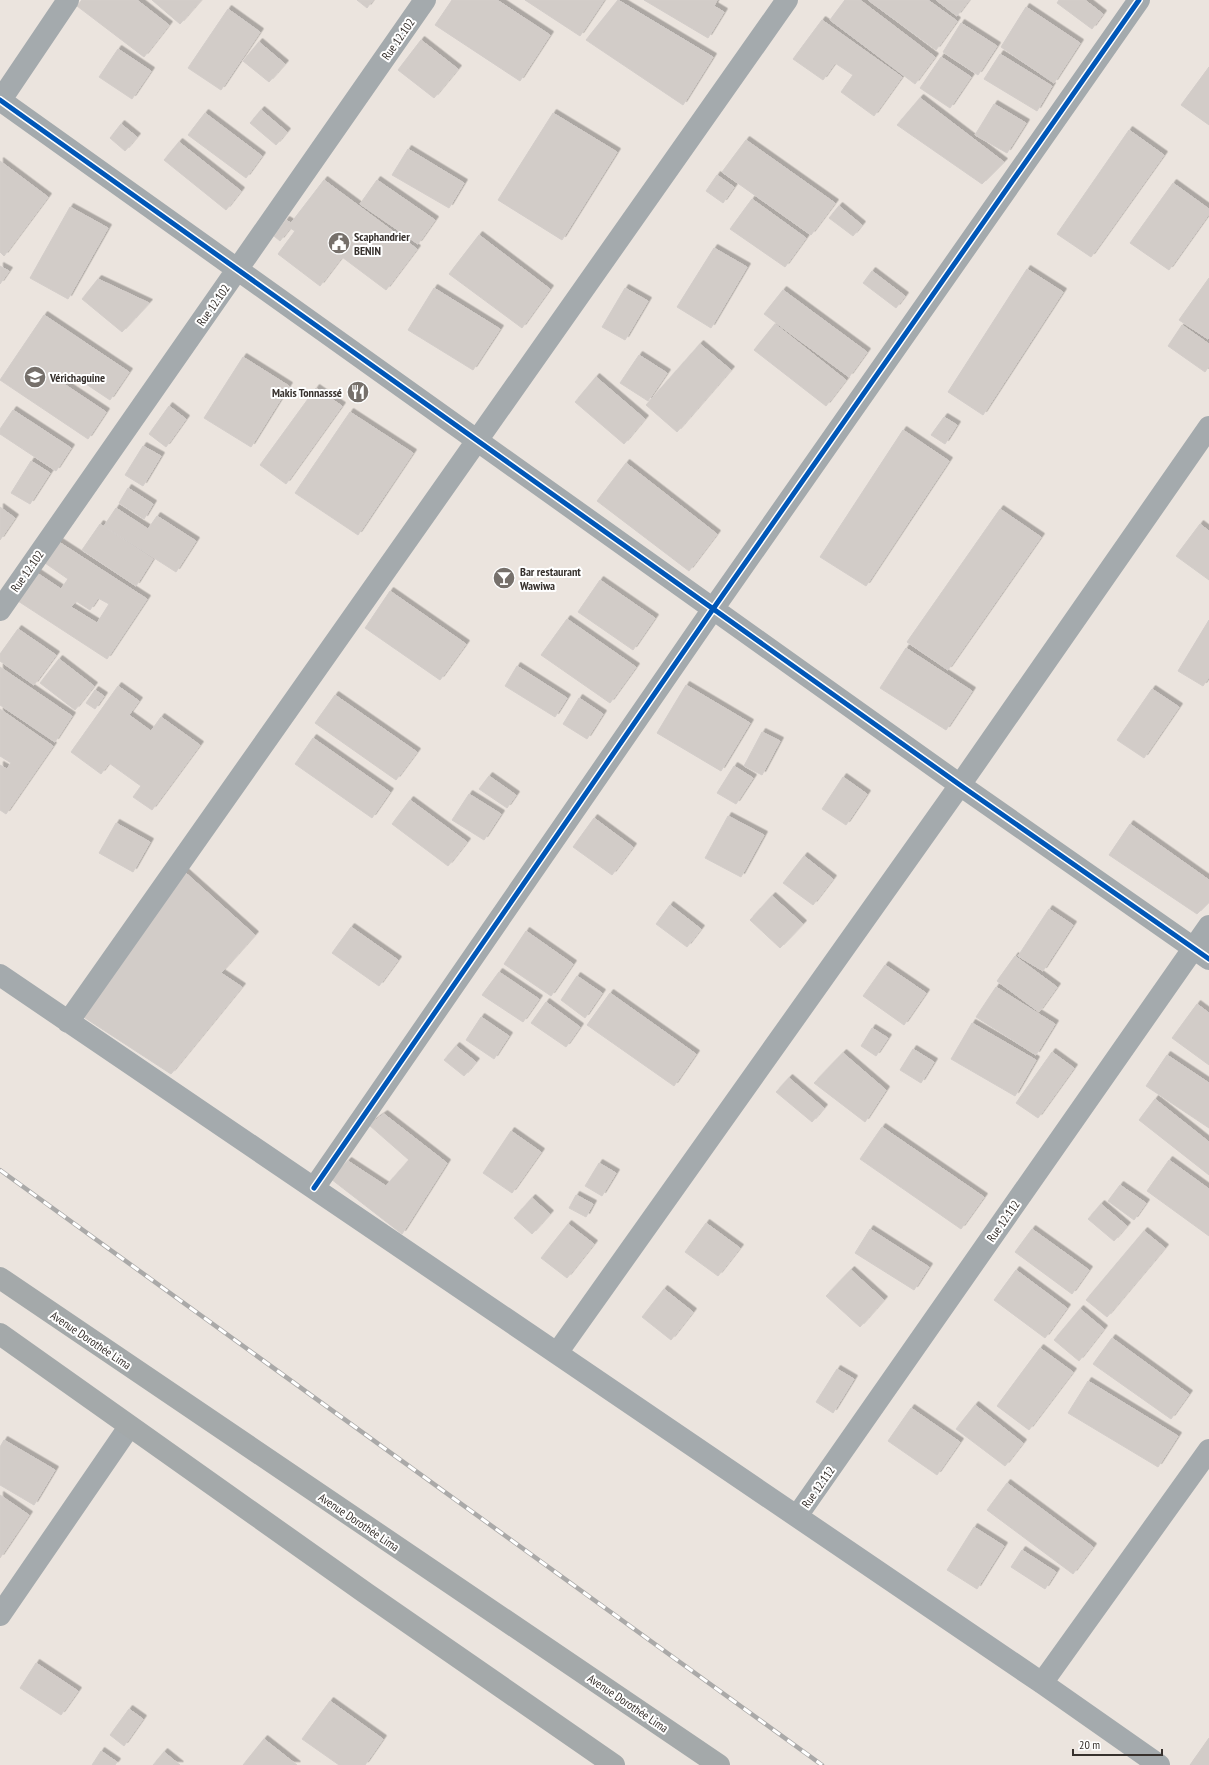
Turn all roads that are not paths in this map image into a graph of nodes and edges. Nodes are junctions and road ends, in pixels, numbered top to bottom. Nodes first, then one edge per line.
1 (68, 0) edge
2 (425, 0) edge
3 (787, 0) edge
4 (1139, 0) edge
5 (0, 100) edge
6 (237, 270) junction
7 (1209, 427) edge
8 (477, 440) junction
9 (713, 609) junction
10 (0, 610) edge
11 (960, 785) junction
12 (1209, 926) edge
13 (1201, 953) edge
14 (0, 975) edge
15 (68, 1022) junction
16 (314, 1188) junction
17 (0, 1278) edge
18 (0, 1334) edge
19 (557, 1353) junction
20 (129, 1427) junction
21 (1209, 1450) edge
22 (797, 1516) junction
23 (0, 1614) edge
24 (1042, 1683) junction
25 (614, 1765) edge
26 (719, 1765) edge
27 (1159, 1765) edge

1 - 5 street
2 - 6 street, Rue 12.102
3 - 8 street
4 - 9 street
5 - 6 street
6 - 8 street
6 - 10 street, Rue 12.102
7 - 11 street
8 - 9 street
8 - 15 street
9 - 11 street
9 - 16 street
11 - 13 street
11 - 19 street
12 - 13 street, Rue 12.112
13 - 22 street, Rue 12.112
14 - 15 street
15 - 16 street
16 - 19 street
17 - 26 main road, Avenue Dorothée Lima
18 - 20 main road
19 - 22 street
20 - 23 street
20 - 25 main road
21 - 24 street
22 - 24 street
24 - 27 street

